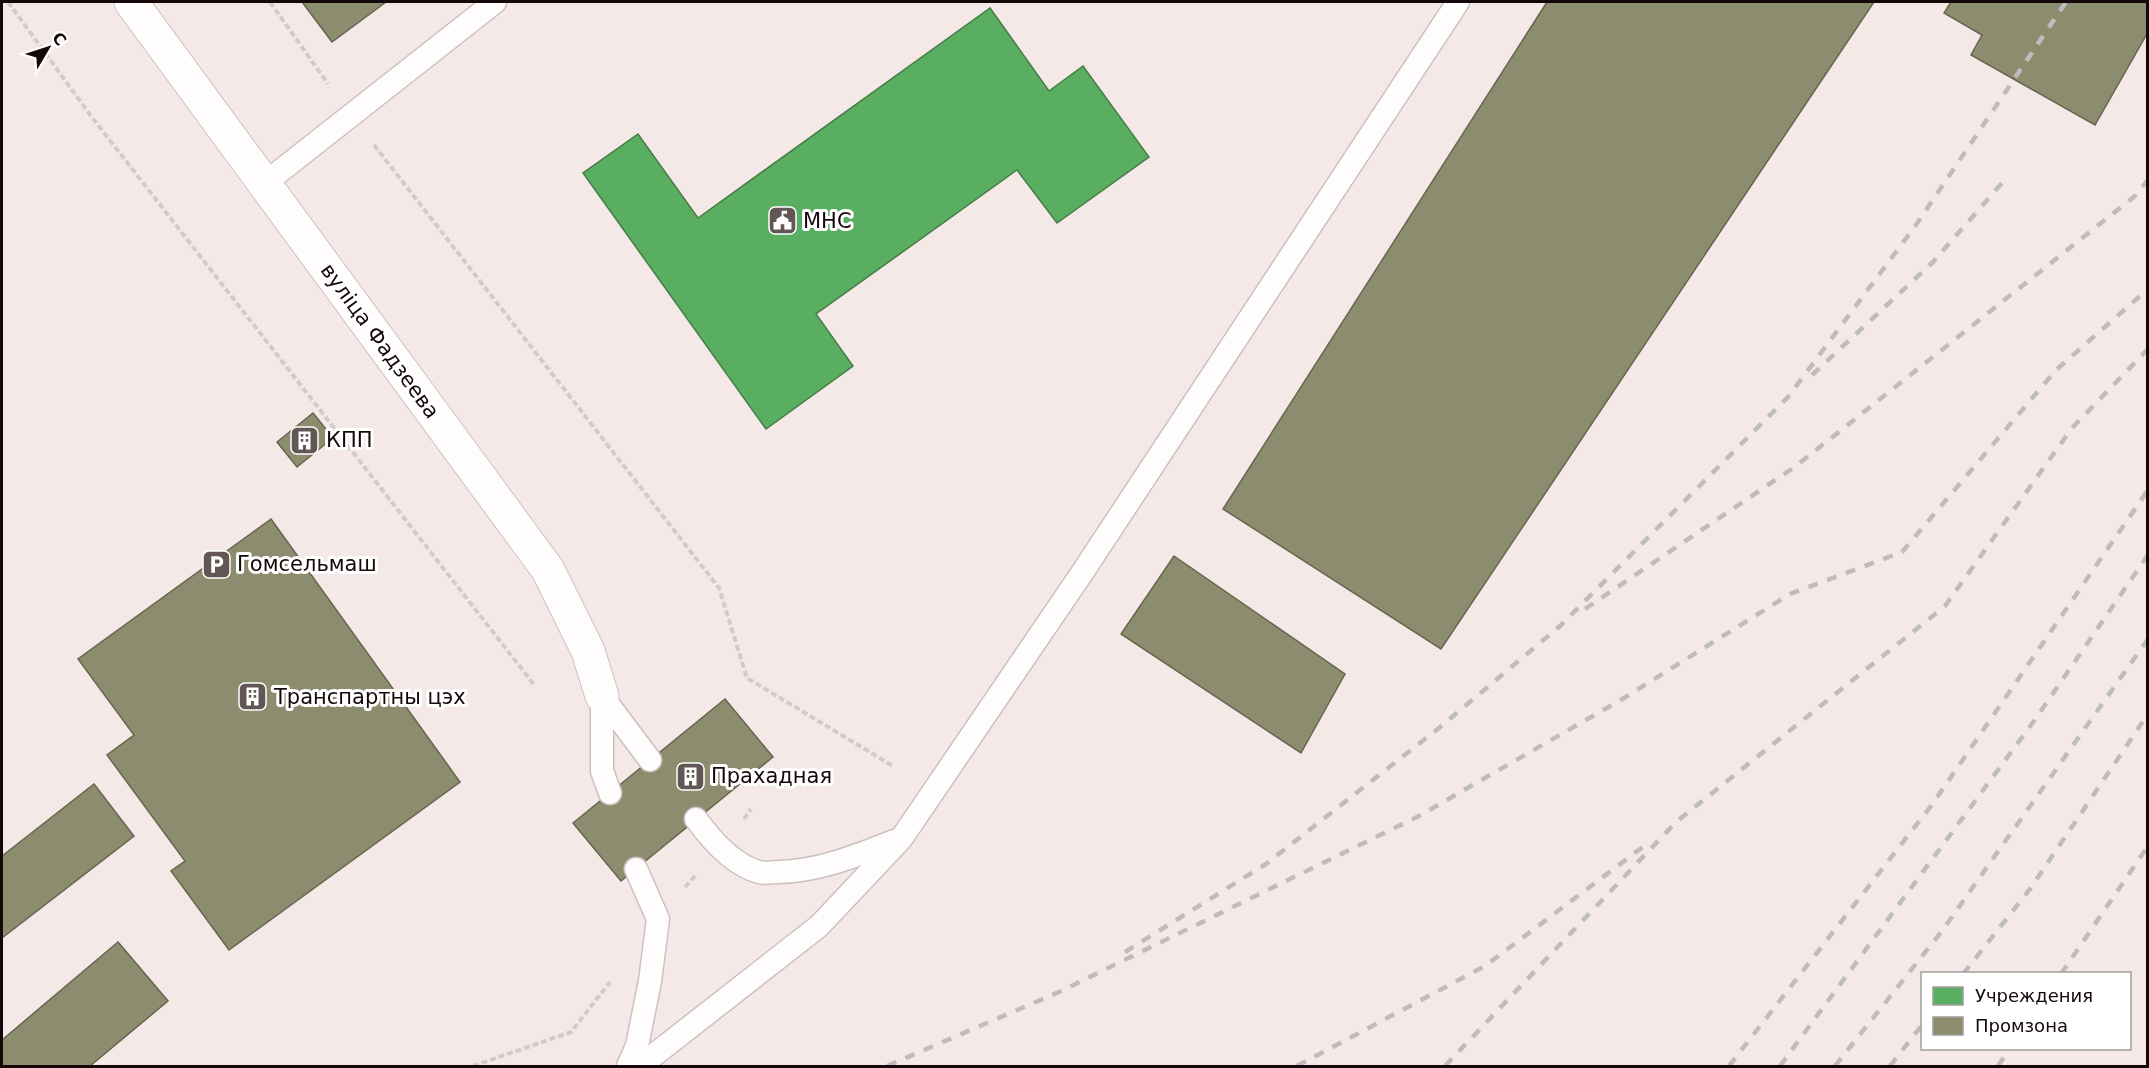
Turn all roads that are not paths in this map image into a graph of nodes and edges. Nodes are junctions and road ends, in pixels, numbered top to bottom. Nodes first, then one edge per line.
1 (131, 2) edge
2 (495, 2) edge
3 (1458, 2) edge
4 (265, 183) junction
5 (602, 696) junction
6 (650, 760) dead end
7 (610, 793) dead end
8 (696, 819) dead end
9 (901, 839) junction
10 (636, 869) dead end
11 (628, 1066) edge
12 (640, 1066) edge

1 - 4 street, вуліца Фадзеева
2 - 4 lane
3 - 9 lane
4 - 5 street, вуліца Фадзеева
5 - 6 lane
5 - 7 lane
8 - 9 lane
9 - 12 lane
10 - 11 lane

